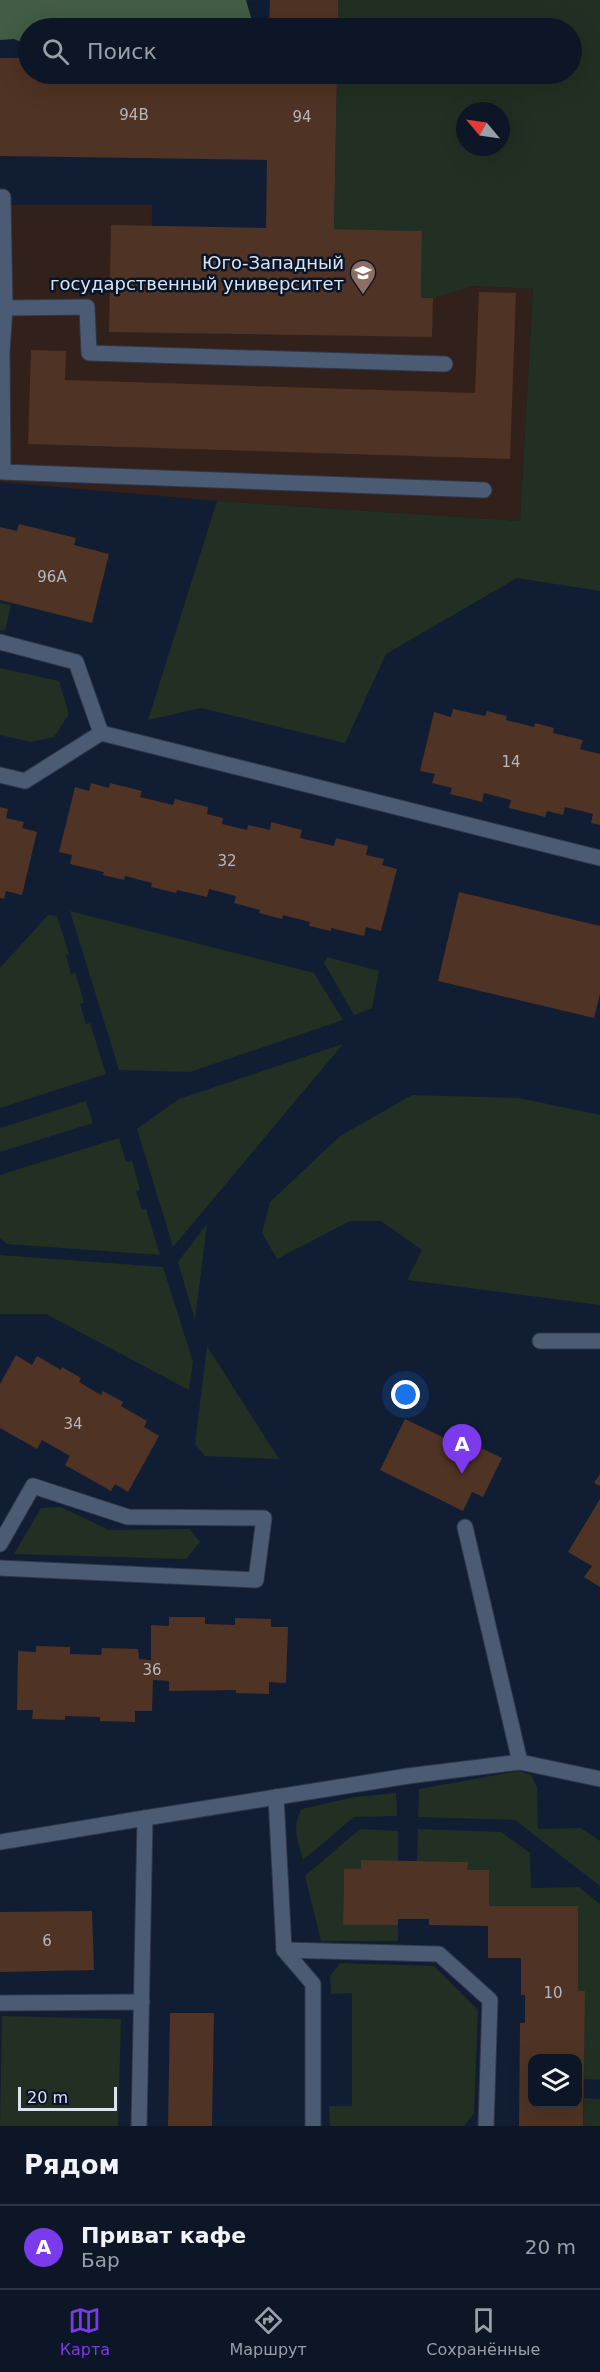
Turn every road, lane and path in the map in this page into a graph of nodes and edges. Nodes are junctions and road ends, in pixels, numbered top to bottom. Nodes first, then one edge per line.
1 (0, 197) edge
2 (5, 308) junction
3 (444, 364) dead end
4 (484, 490) dead end
5 (0, 642) edge
6 (102, 733) junction
7 (0, 775) edge
8 (600, 858) edge
9 (540, 1341) dead end
10 (600, 1341) edge
11 (465, 1527) dead end
12 (0, 1544) edge
13 (0, 1568) edge
14 (520, 1762) junction
15 (600, 1779) edge
16 (276, 1797) junction
17 (144, 1818) junction
18 (0, 1842) edge
19 (284, 1950) junction
20 (142, 2002) junction
21 (0, 2003) edge
22 (139, 2126) edge
23 (313, 2126) edge
24 (486, 2126) edge

1 - 2 lane
2 - 3 lane
2 - 4 lane
5 - 6 lane
6 - 7 lane
6 - 8 lane
9 - 10 lane
11 - 14 lane
12 - 13 lane
14 - 15 lane
14 - 16 lane
16 - 17 lane
16 - 19 lane
17 - 18 lane
17 - 20 lane
19 - 23 lane
19 - 24 lane
20 - 21 lane
20 - 22 lane

